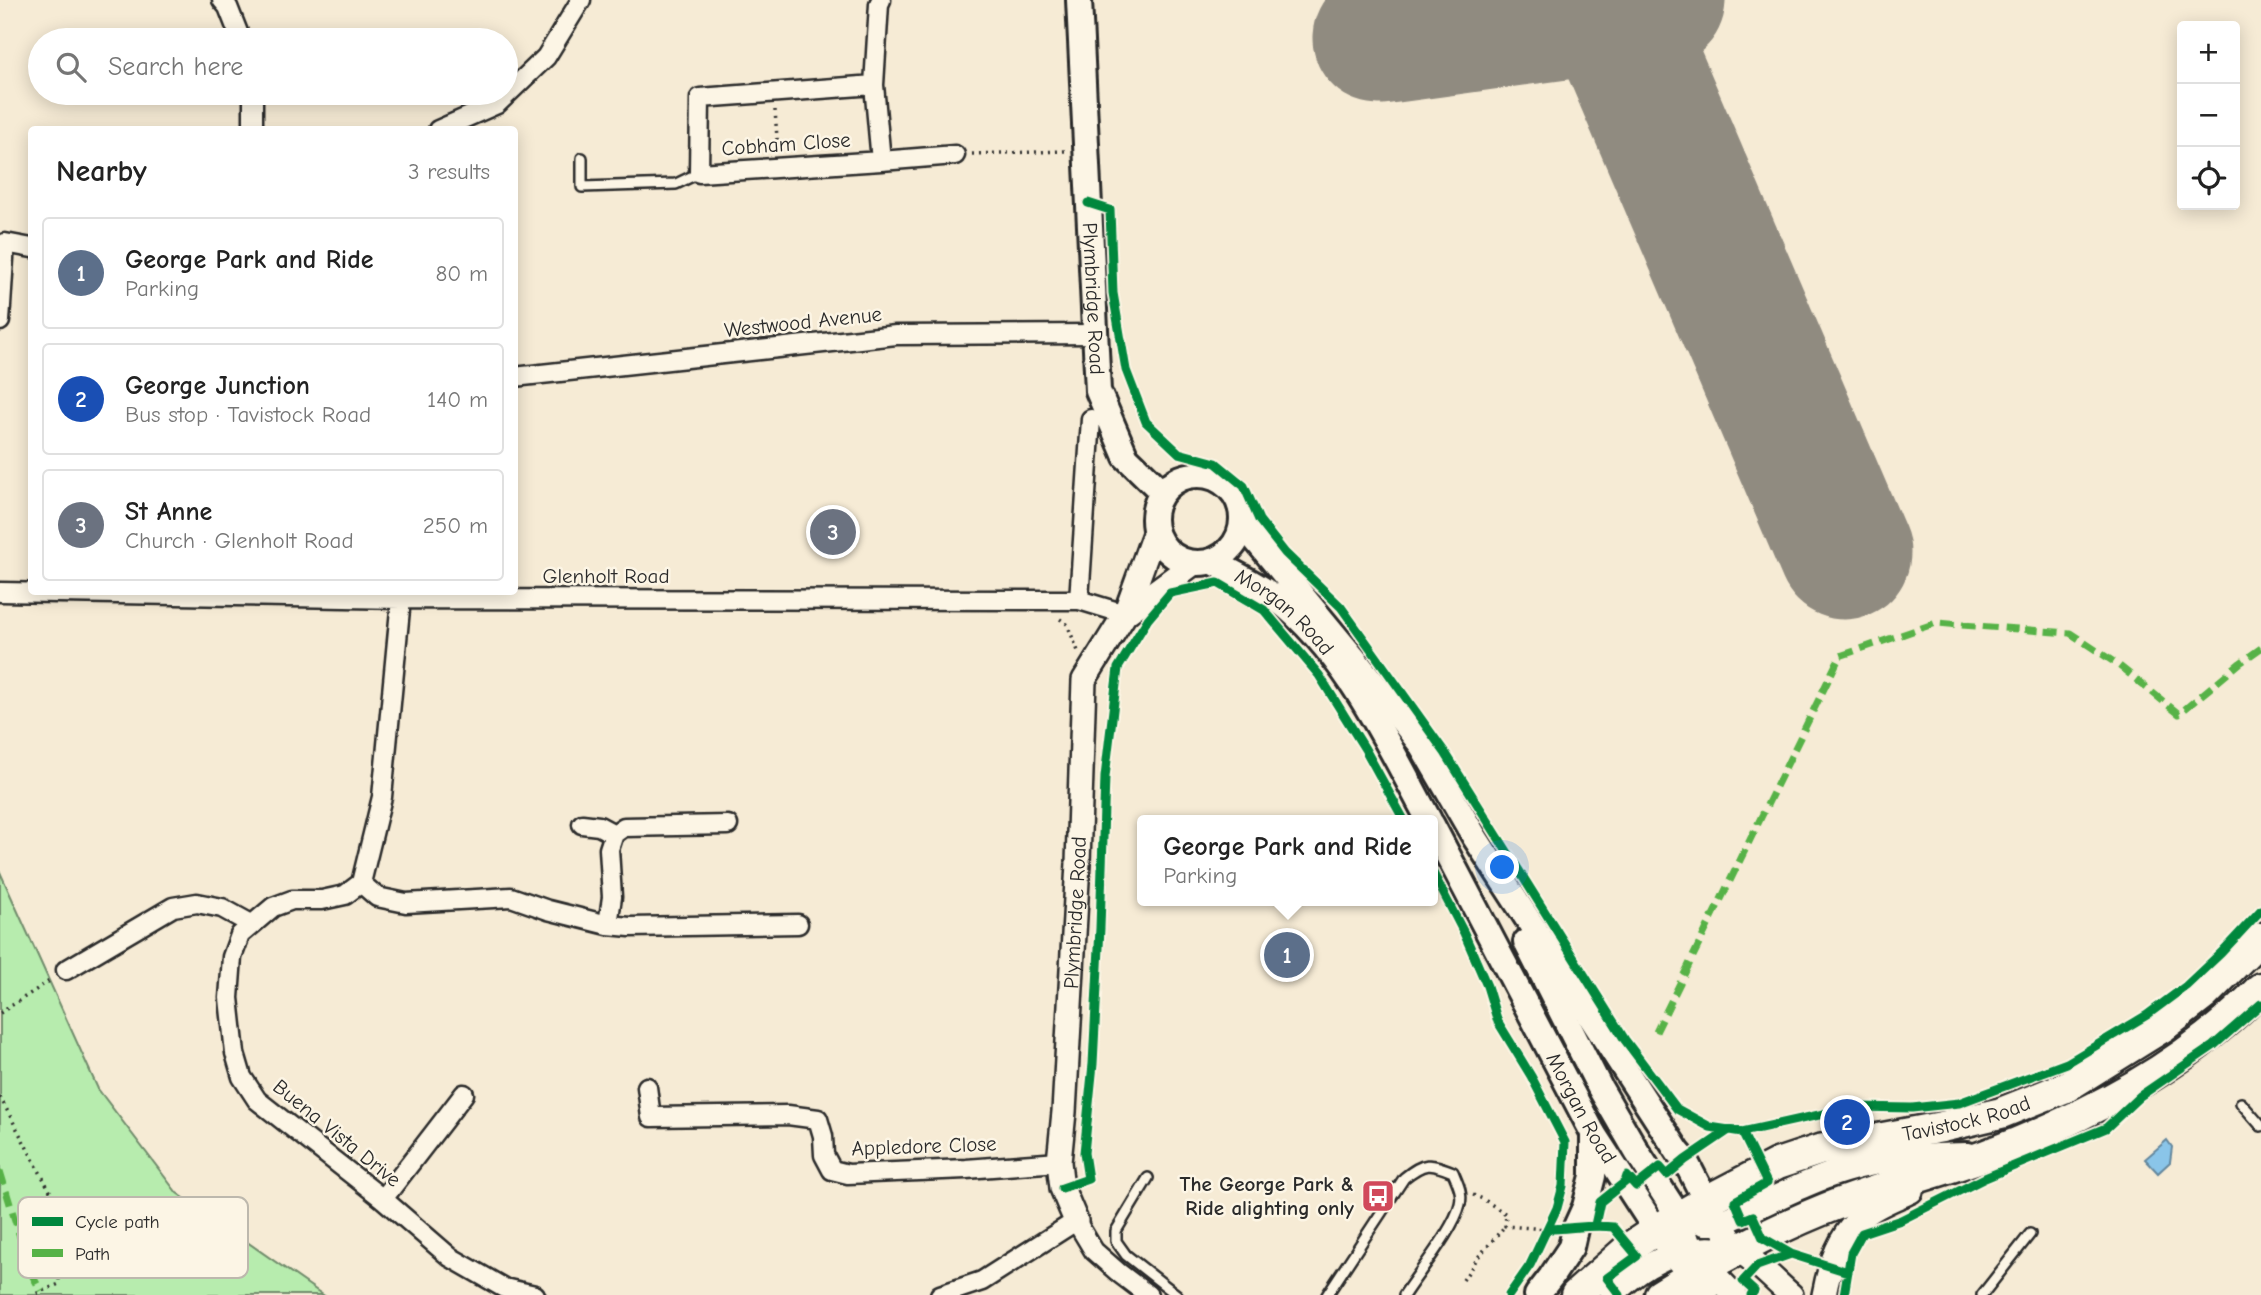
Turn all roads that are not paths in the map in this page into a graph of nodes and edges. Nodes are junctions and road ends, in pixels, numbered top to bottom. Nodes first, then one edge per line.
1 (222, 0) edge
2 (581, 0) edge
3 (881, 0) edge
4 (1079, 0) edge
5 (237, 28) edge
6 (518, 84) edge
7 (874, 85) junction
8 (253, 105) edge
9 (495, 105) edge
10 (253, 126) edge
11 (447, 126) edge
12 (955, 155) road end
13 (582, 158) dead end
14 (881, 161) junction
15 (699, 173) junction
16 (28, 247) edge
17 (0, 321) edge
18 (1097, 334) junction
19 (518, 377) edge
20 (1091, 419) dead end
21 (1162, 492) junction
22 (1242, 523) junction
23 (1155, 531) junction
24 (1203, 562) junction
25 (0, 592) edge
26 (28, 592) edge
27 (275, 595) edge
28 (401, 599) junction
29 (1079, 600) junction
30 (1125, 614) junction
31 (1426, 815) edge
32 (582, 824) dead end
33 (729, 825) dead end
34 (614, 834) junction
35 (1438, 836) edge
36 (1474, 836) junction
37 (361, 883) junction
38 (251, 924) junction
39 (798, 924) dead end
40 (608, 925) junction
41 (2261, 938) edge
42 (66, 970) road end
43 (2261, 988) edge
44 (647, 1087) dead end
45 (464, 1094) dead end
46 (2241, 1103) dead end
47 (2261, 1126) edge
48 (1593, 1133) junction
49 (1986, 1155) junction
50 (1059, 1162) junction
51 (1149, 1178) dead end
52 (383, 1199) junction
53 (1692, 1219) junction
54 (1076, 1221) junction
55 (2031, 1234) dead end
56 (1737, 1250) junction
57 (1695, 1265) edge
58 (535, 1295) edge
59 (940, 1295) edge
60 (1148, 1295) edge
61 (1177, 1295) edge
62 (1327, 1295) edge
63 (1404, 1295) edge
64 (1537, 1295) edge
65 (1576, 1295) edge
66 (1612, 1295) edge
67 (1660, 1295) edge
68 (1734, 1295) edge
69 (1791, 1295) edge
70 (1824, 1295) edge
71 (1982, 1295) edge

1 - 5 street
2 - 6 street
3 - 7 street, Cobham Close
4 - 18 main road, Plymbridge Road
7 - 14 street, Cobham Close
7 - 15 street, Cobham Close
8 - 10 street
9 - 11 street
12 - 14 street
13 - 15 lane
14 - 15 street, Cobham Close
16 - 17 street
18 - 19 street, Westwood Avenue
18 - 21 main road, Plymbridge Road
20 - 29 street
21 - 22 main road
21 - 23 main road, Plymbridge Road
22 - 24 main road, Plymbridge Road
22 - 36 main road, Morgan Road
23 - 24 main road
23 - 30 street, Plymbridge Road
24 - 30 street, Plymbridge Road
24 - 31 main road, Morgan Road
25 - 26 street, Glenholt Road
27 - 28 street, Glenholt Road
28 - 29 street, Glenholt Road
28 - 37 street
29 - 30 street, Glenholt Road
30 - 50 street, Plymbridge Road
32 - 34 street
33 - 34 street
34 - 40 street
35 - 48 main road, Morgan Road
36 - 53 main road, Morgan Road
36 - 53 main road, Morgan Road
37 - 38 street, Buena Vista Drive
37 - 40 street
38 - 42 street
38 - 52 street, Buena Vista Drive
39 - 40 street
41 - 53 highway, Tavistock Road
43 - 49 highway, Tavistock Road
44 - 50 street, Appledore Close
45 - 52 street
46 - 47 lane
48 - 53 main road, Morgan Road
48 - 64 main road
49 - 53 main road
49 - 56 highway, Tavistock Road
49 - 70 street
50 - 54 street, Plymbridge Road
51 - 61 lane
52 - 58 street, Buena Vista Drive
53 - 56 main road, Morgan Road
53 - 57 main road, Morgan Road
53 - 57 street
53 - 65 highway, Tavistock Road
54 - 59 street
54 - 60 street
55 - 71 lane
56 - 57 highway, Tavistock Road
56 - 69 street
57 - 66 street
57 - 67 highway, Tavistock Road
57 - 68 street
62 - 63 lane

